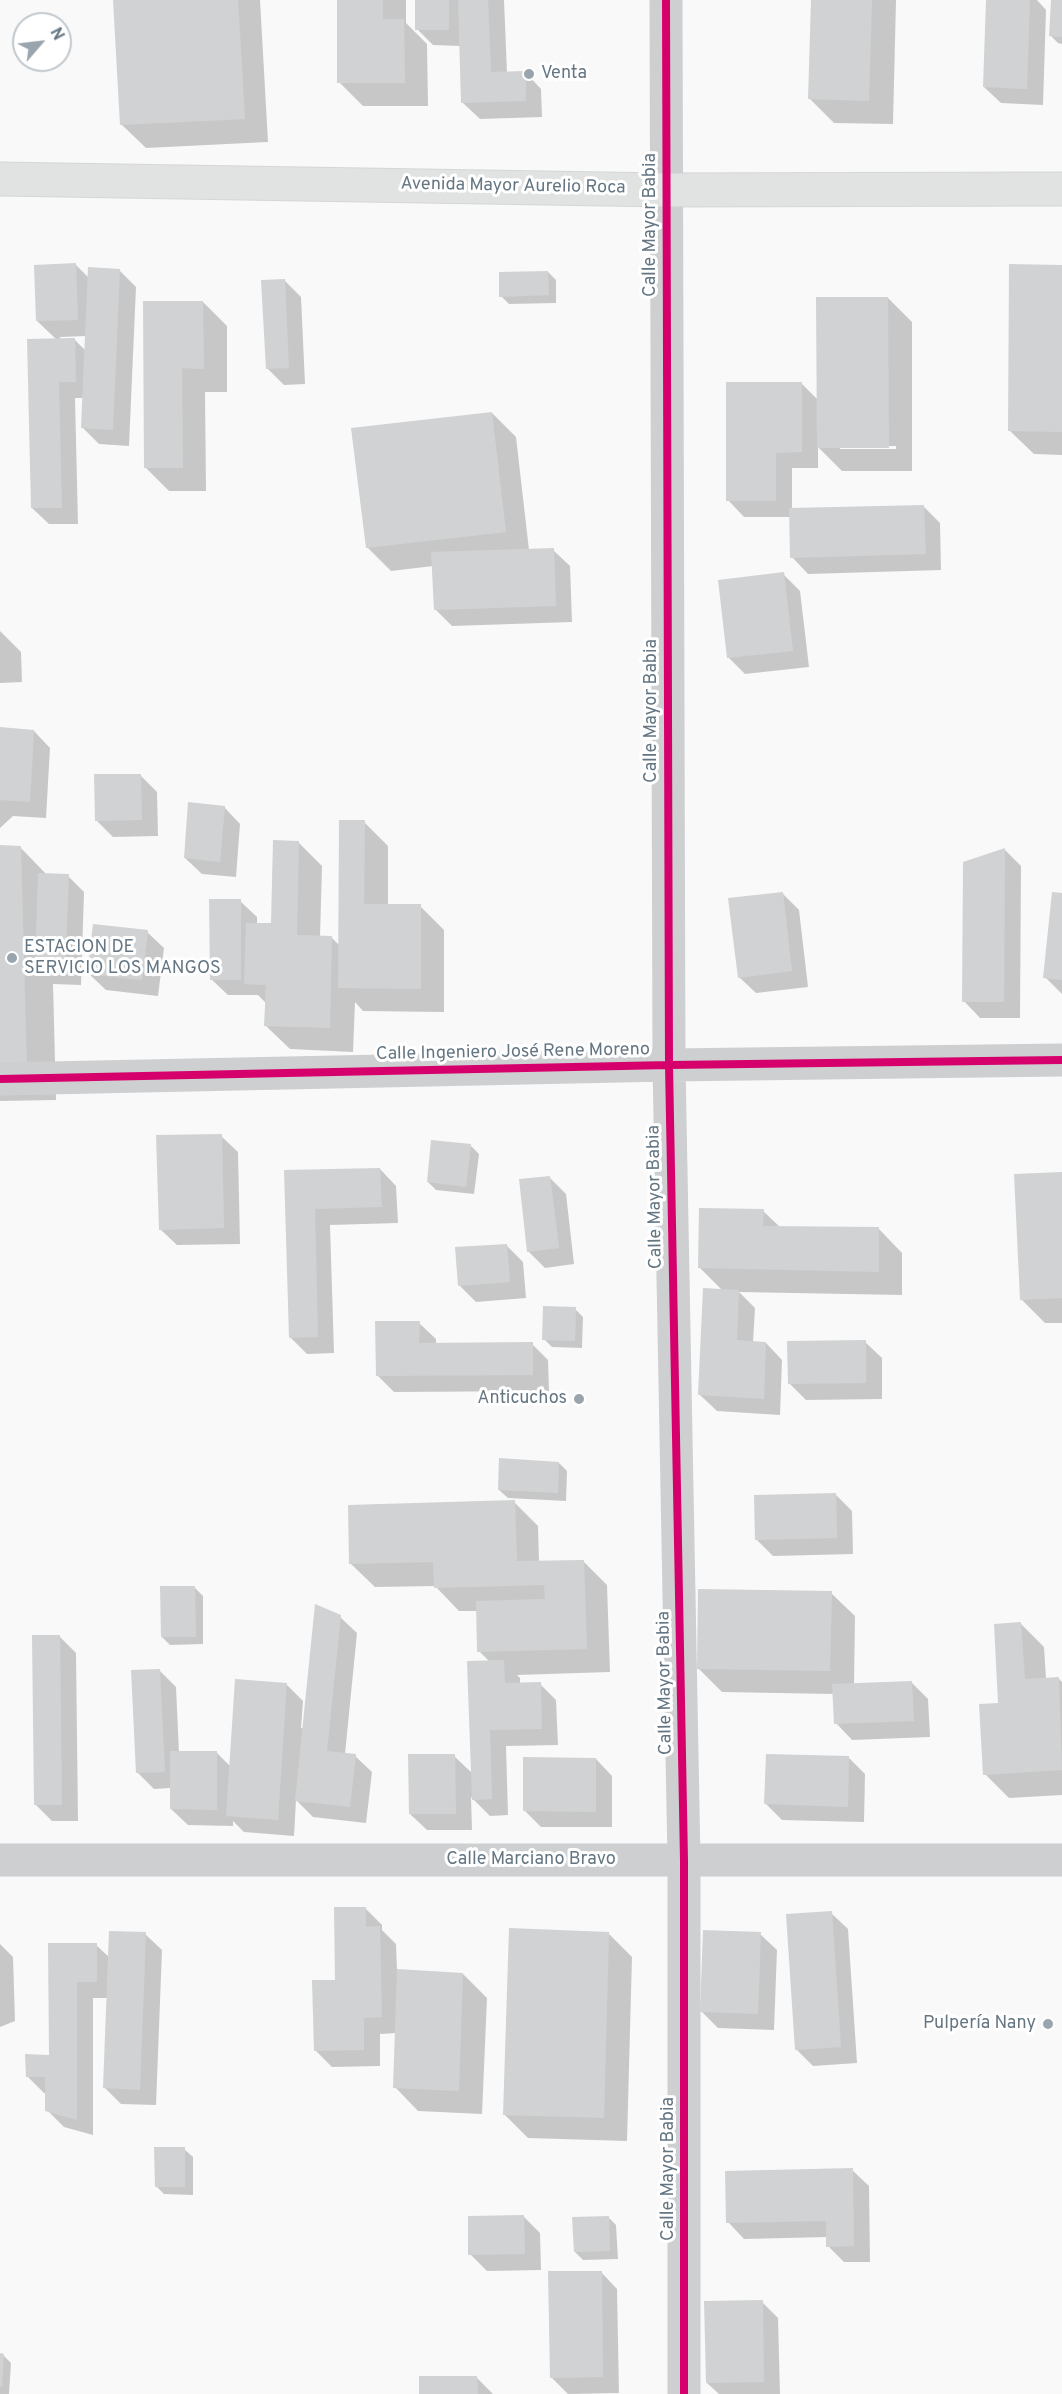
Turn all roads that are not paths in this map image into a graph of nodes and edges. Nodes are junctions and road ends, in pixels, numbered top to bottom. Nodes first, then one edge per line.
1 (666, 0) edge
2 (0, 179) edge
3 (1062, 189) edge
4 (666, 190) junction
5 (1062, 1060) edge
6 (669, 1065) junction
7 (0, 1078) edge
8 (0, 1860) edge
9 (684, 1860) junction
10 (1062, 1860) edge
11 (684, 2394) edge

1 - 4 street, Calle Mayor Babia
2 - 4 main road, Avenida Mayor Aurelio Roca
3 - 4 main road, Avenida Mayor Aurelio Roca
4 - 6 street, Calle Mayor Babia
5 - 6 street, Calle Ingeniero José Rene Moreno
6 - 7 street, Calle Ingeniero José Rene Moreno
6 - 9 street, Calle Mayor Babia
8 - 9 street, Calle Marciano Bravo
9 - 10 street, Calle Marciano Bravo
9 - 11 street, Calle Mayor Babia

